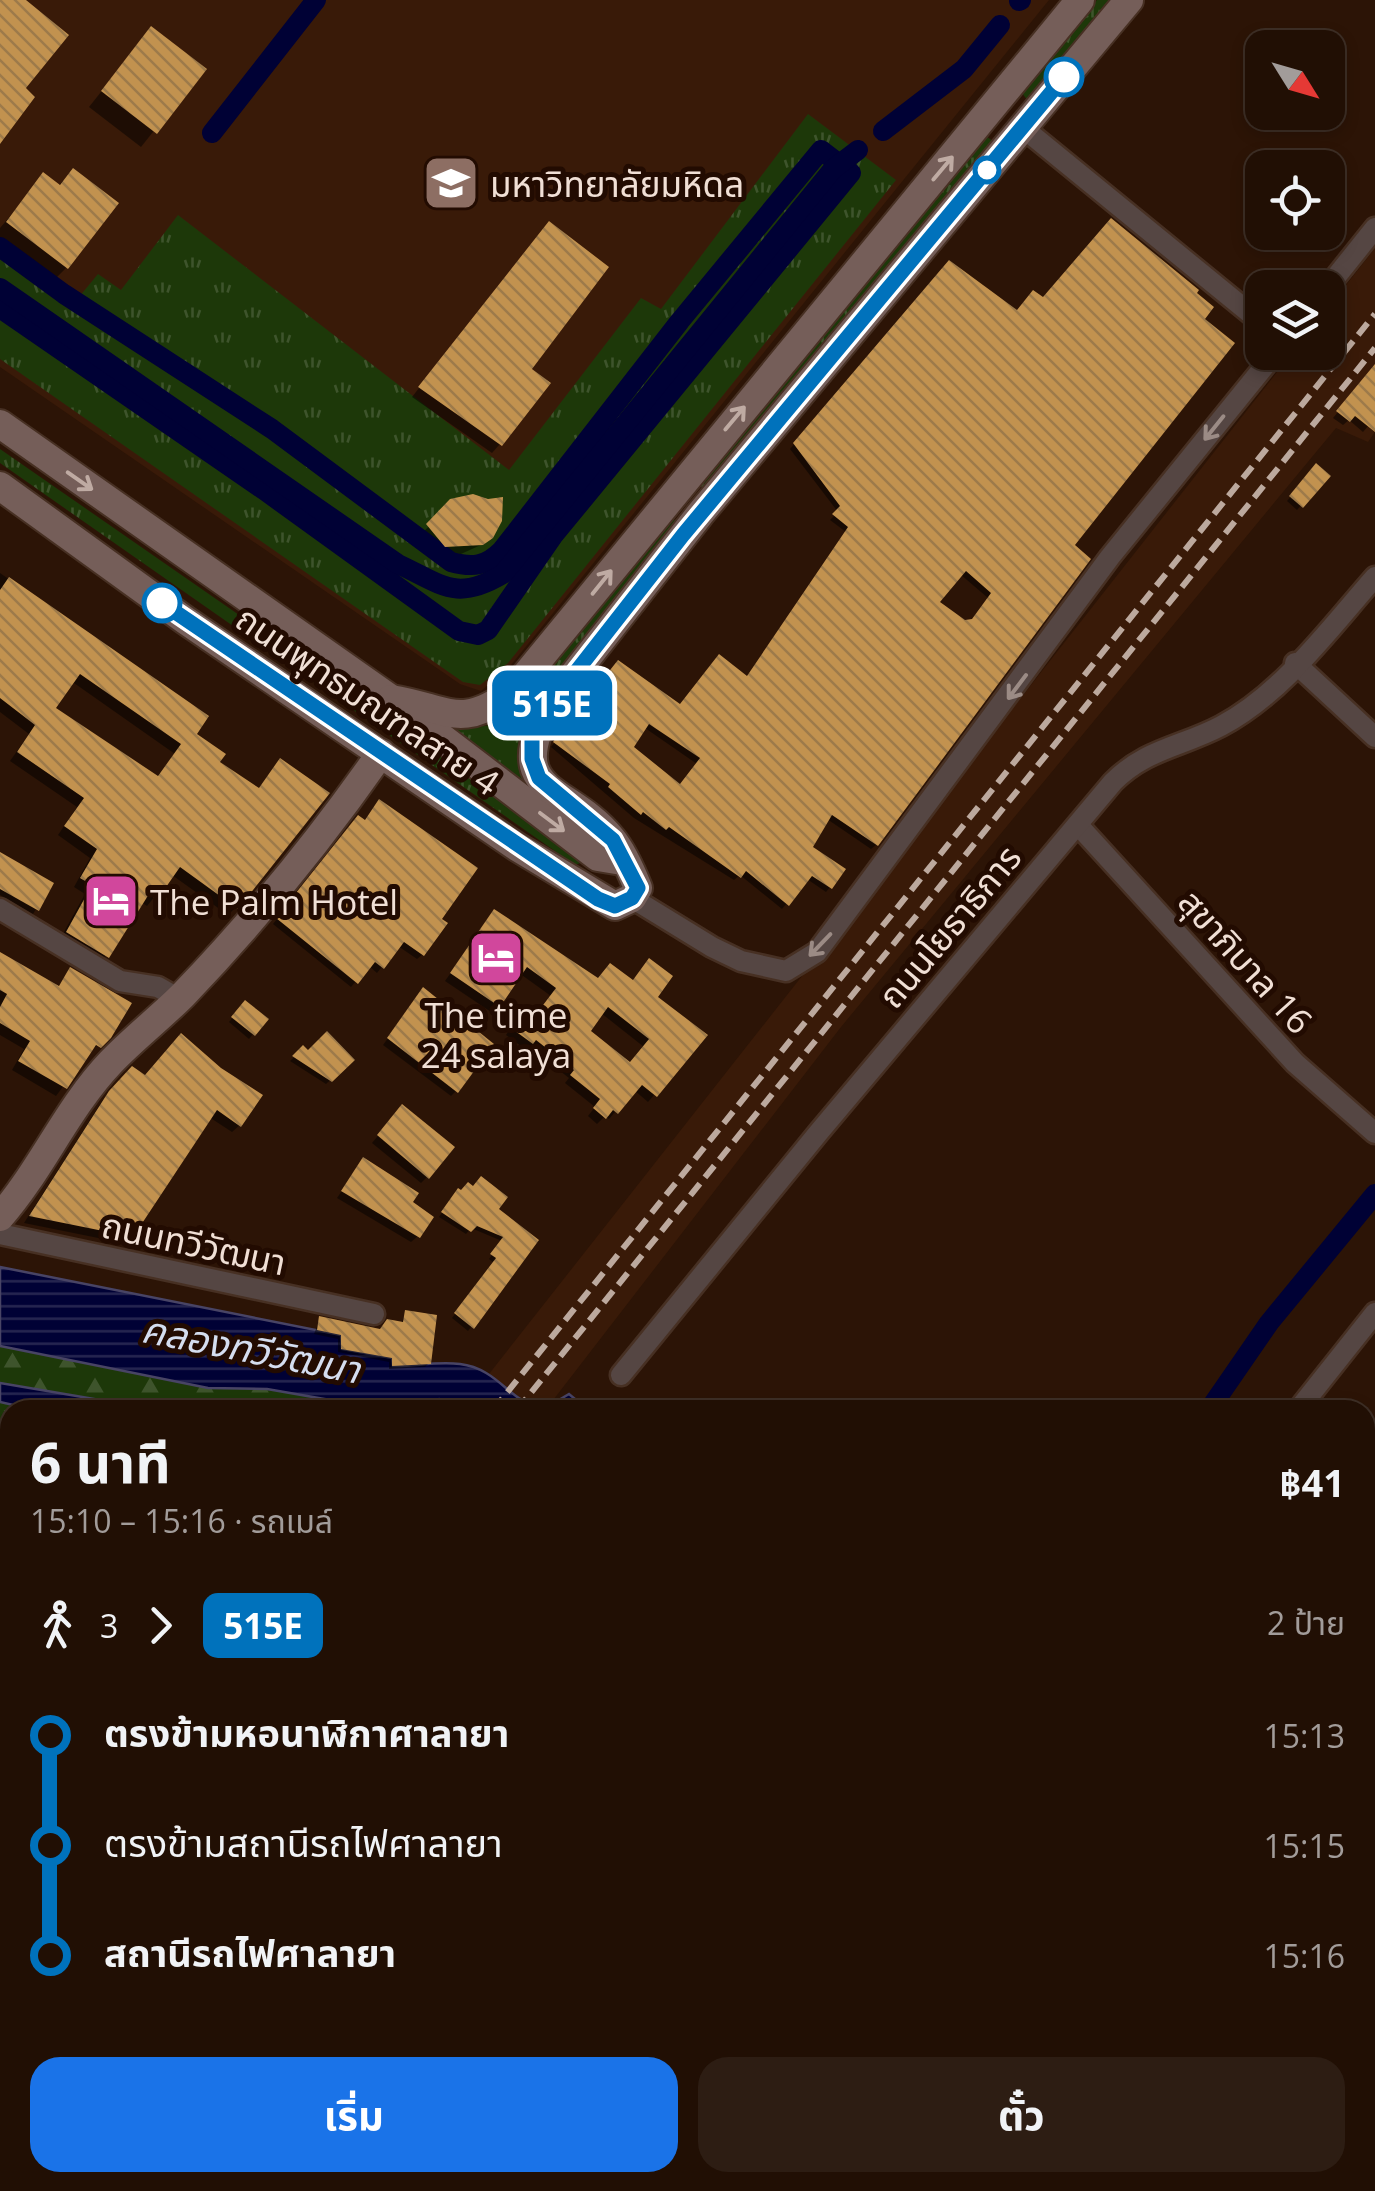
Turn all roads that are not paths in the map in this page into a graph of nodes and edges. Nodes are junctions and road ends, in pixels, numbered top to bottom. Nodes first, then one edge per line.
1 (1080, 0) edge
2 (1129, 0) edge
3 (1022, 126) junction
4 (1375, 228) edge
5 (1342, 270) edge
6 (1245, 309) edge
7 (1261, 370) edge
8 (0, 424) edge
9 (0, 486) edge
10 (1372, 586) edge
11 (1296, 664) junction
12 (391, 699) junction
13 (1375, 737) edge
14 (381, 754) junction
15 (1078, 825) junction
16 (622, 861) junction
17 (632, 898) junction
18 (0, 909) edge
19 (179, 999) junction
20 (1375, 1134) edge
21 (0, 1217) edge
22 (0, 1234) edge
23 (1375, 1313) edge
24 (374, 1314) dead end
25 (621, 1375) dead end
26 (1306, 1400) edge

12 -> 1 main road
2 - 3 main road
3 - 6 street
3 - 16 main road
4 - 5 street
7 -> 17 street
8 -> 12 main road, ถนนพุทธมณฑลสาย 4
9 - 14 main road, ถนนพุทธมณฑลสาย 4
10 - 11 street, ถนนโยธาธิการ
11 - 13 street
11 - 15 street, ถนนโยธาธิการ
12 -> 16 main road, ถนนพุทธมณฑลสาย 4
14 - 17 main road, ถนนพุทธมณฑลสาย 4
14 - 19 main road
15 - 20 street, สุขาภิบาล 16
15 - 25 street, ถนนโยธาธิการ
16 - 17 main road
18 - 19 street
19 - 21 main road
22 - 24 street, ถนนทวีวัฒนา
23 - 26 street

